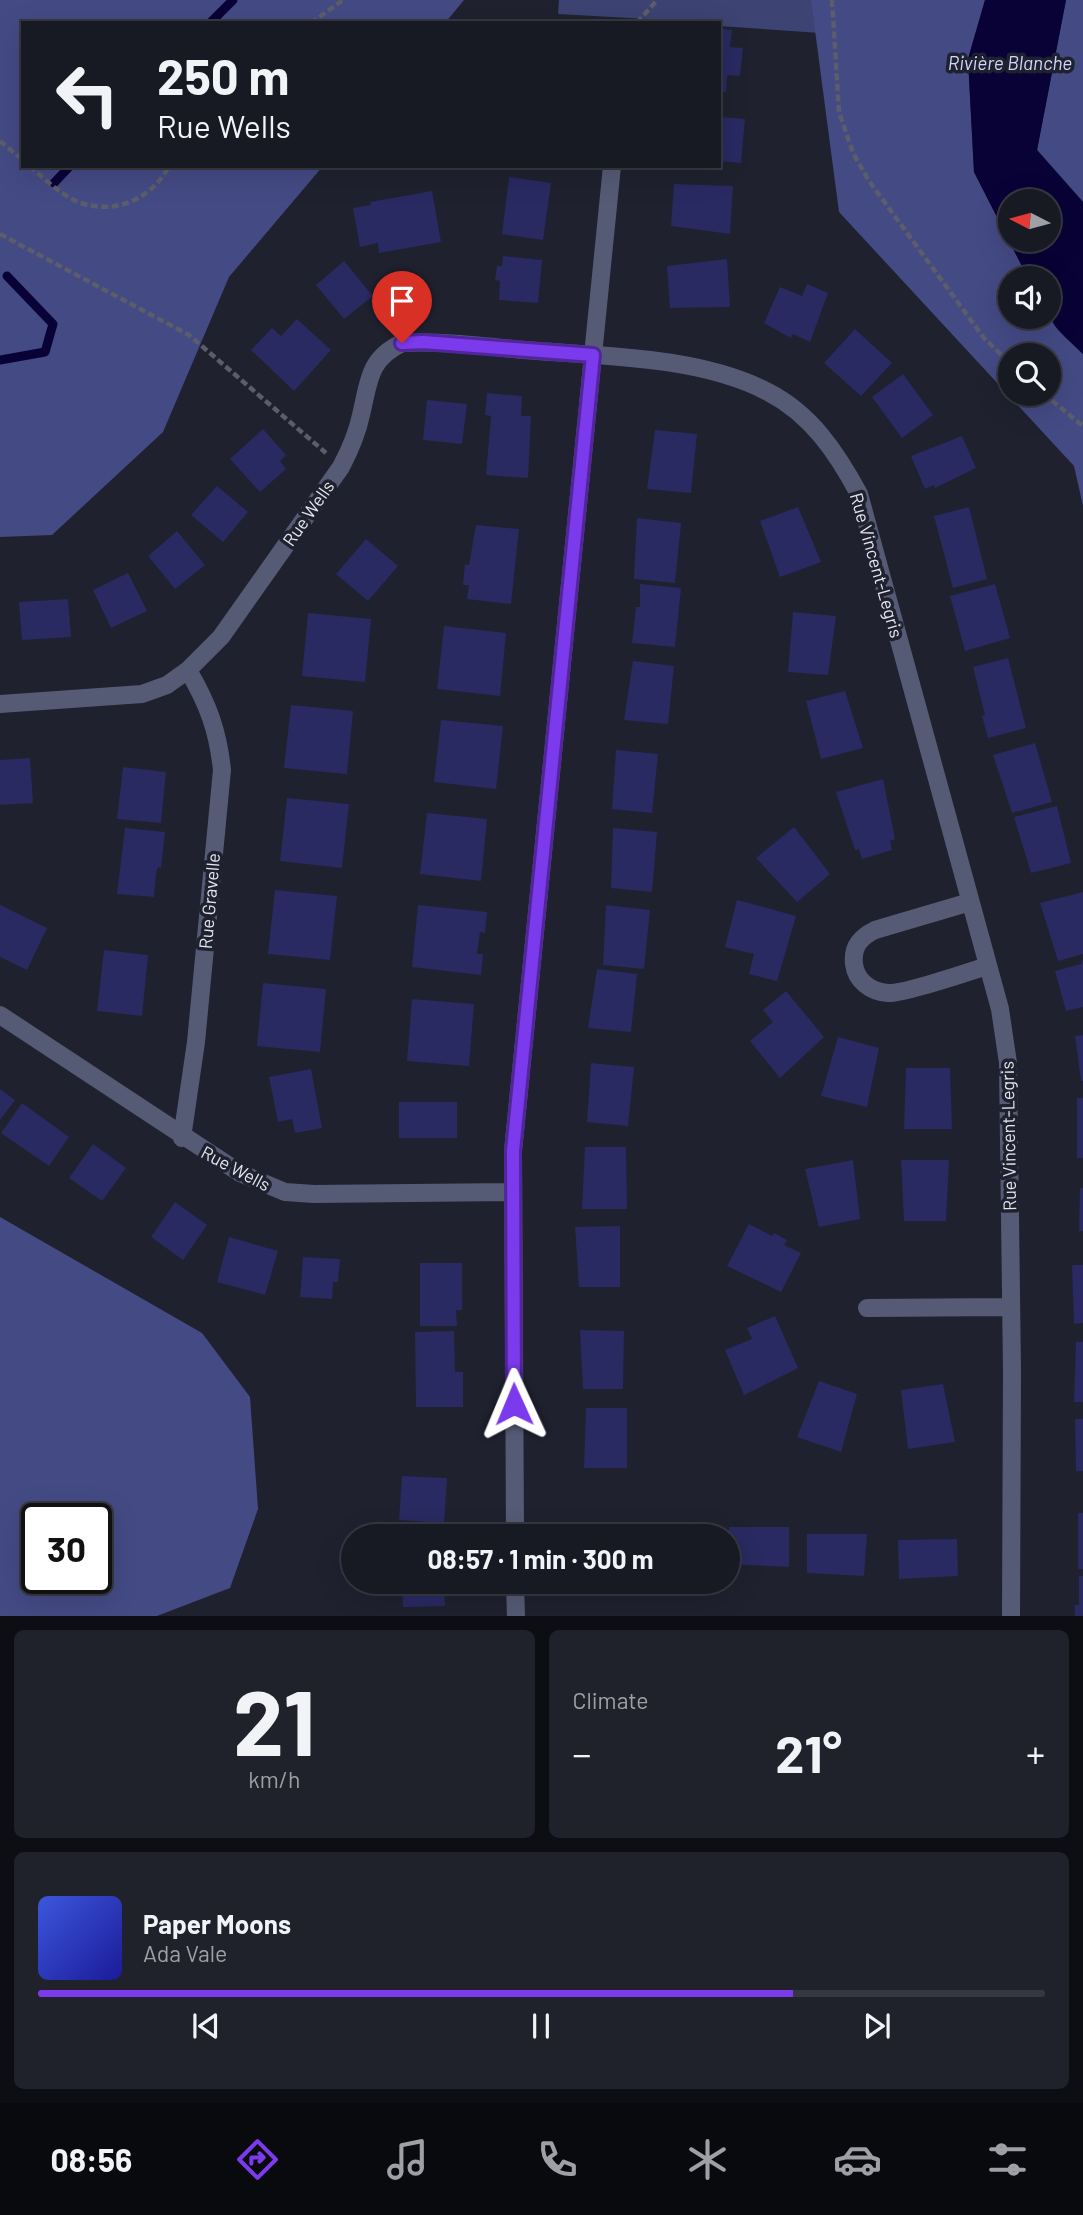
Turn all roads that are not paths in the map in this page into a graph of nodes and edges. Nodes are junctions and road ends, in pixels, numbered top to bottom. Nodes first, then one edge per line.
1 (612, 168) edge
2 (593, 355) junction
3 (188, 670) junction
4 (0, 704) edge
5 (970, 902) junction
6 (988, 966) junction
7 (0, 1015) edge
8 (182, 1138) junction
9 (512, 1192) junction
10 (1010, 1307) junction
11 (867, 1308) dead end
12 (515, 1524) edge
13 (516, 1594) edge
14 (516, 1616) edge
15 (1011, 1616) edge

1 - 2 street
2 - 3 street, Rue Wells
2 - 5 street, Rue Vincent-Legris
2 - 9 street
3 - 4 street, Rue Wells
3 - 8 street, Rue Gravelle
5 - 6 street, Rue Vincent-Legris
5 - 6 street
6 - 10 street, Rue Vincent-Legris
7 - 8 street, Rue Wells
8 - 9 street, Rue Wells
9 - 12 street
10 - 11 street
10 - 15 street, Rue Vincent-Legris
13 - 14 street

